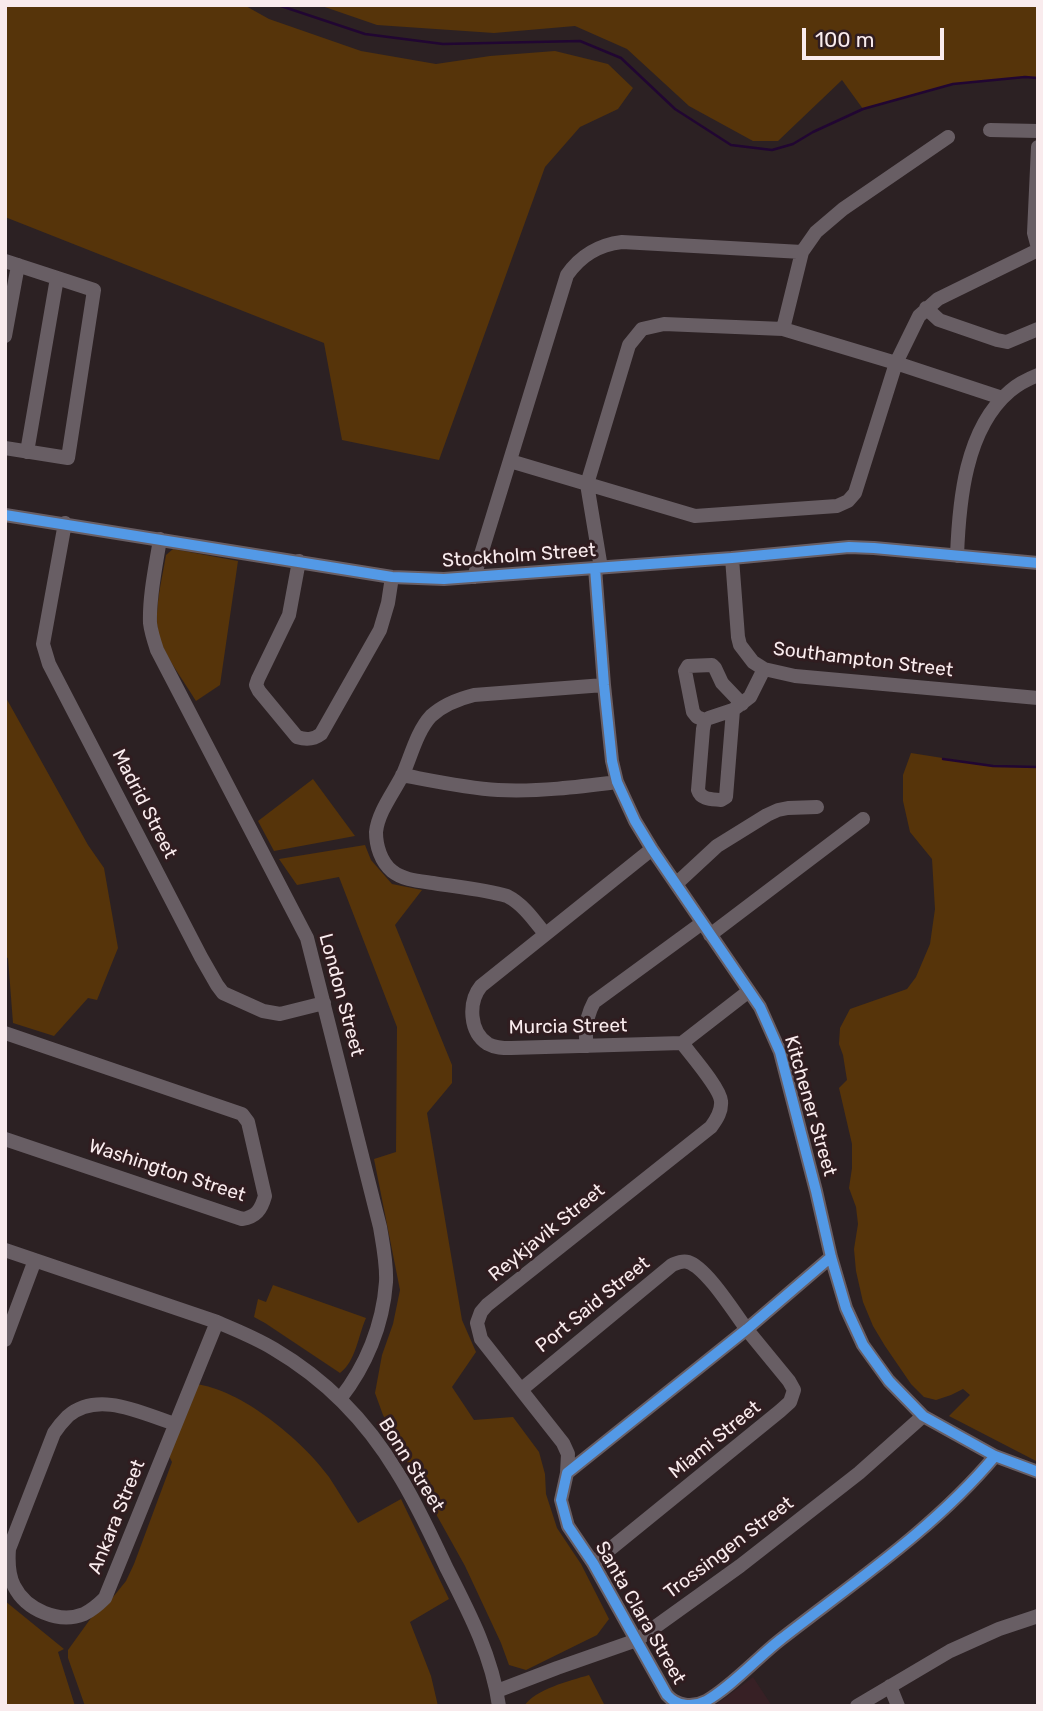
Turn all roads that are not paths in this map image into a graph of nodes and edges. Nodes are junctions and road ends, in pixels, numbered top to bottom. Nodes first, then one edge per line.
1 (990, 130) dead end
2 (1038, 131) edge
3 (948, 137) dead end
4 (1038, 147) edge
5 (1038, 249) edge
6 (802, 252) junction
7 (11, 263) edge
8 (57, 278) junction
9 (926, 308) junction
10 (1038, 329) edge
11 (783, 330) junction
12 (5, 336) edge
13 (897, 363) junction
14 (1038, 375) edge
15 (1002, 398) junction
16 (5, 448) edge
17 (27, 452) junction
18 (510, 461) junction
19 (587, 484) junction
20 (5, 515) edge
21 (65, 523) junction
22 (160, 539) junction
23 (957, 556) junction
24 (733, 558) junction
25 (299, 561) junction
26 (1038, 563) edge
27 (598, 568) junction
28 (392, 577) junction
29 (474, 577) junction
30 (764, 669) junction
31 (604, 685) junction
32 (1038, 698) edge
33 (738, 707) junction
34 (705, 720) junction
35 (402, 775) junction
36 (617, 782) junction
37 (817, 807) dead end
38 (863, 819) dead end
39 (652, 849) junction
40 (676, 884) junction
41 (706, 929) junction
42 (545, 934) junction
43 (749, 991) junction
44 (324, 1003) junction
45 (5, 1033) edge
46 (682, 1043) junction
47 (587, 1046) junction
48 (5, 1139) edge
49 (5, 1250) edge
50 (831, 1257) junction
51 (35, 1260) junction
52 (216, 1322) junction
53 (747, 1329) junction
54 (5, 1340) edge
55 (522, 1389) junction
56 (340, 1399) junction
57 (923, 1416) junction
58 (175, 1424) junction
59 (995, 1456) junction
60 (1038, 1472) edge
61 (567, 1473) junction
62 (593, 1563) junction
63 (1038, 1616) edge
64 (637, 1640) junction
65 (890, 1686) junction
66 (498, 1698) edge
67 (858, 1706) edge
68 (898, 1706) edge

1 - 2 street
3 - 6 street
4 - 5 street
5 - 9 street
6 - 11 street
6 - 18 street
7 - 8 street
7 - 12 street
8 - 17 street
8 - 17 street
9 - 10 street
9 - 13 street
11 - 13 street
11 - 19 street
13 - 15 street
13 - 19 street
14 - 15 street
15 - 23 street
16 - 17 street
18 - 19 street
18 - 29 street
19 - 27 street, Kitchener Street
20 - 21 street, Stockholm Street
21 - 22 street, Stockholm Street
21 - 44 street, Madrid Street
22 - 25 street, Stockholm Street
22 - 44 street, London Street
23 - 24 street, Stockholm Street
23 - 26 street, Stockholm Street
24 - 27 street, Stockholm Street
24 - 30 street, Southampton Street
25 - 28 street, Stockholm Street
25 - 28 street
27 - 29 street, Stockholm Street
27 - 31 street, Kitchener Street
28 - 29 street, Stockholm Street
30 - 32 street, Southampton Street
30 - 33 street
31 - 35 street
31 - 36 street, Kitchener Street
33 - 34 street
33 - 34 street
33 - 34 street
35 - 36 street
35 - 42 street
36 - 39 street, Kitchener Street
37 - 40 street
38 - 41 street
39 - 40 street, Kitchener Street
39 - 42 street, Murcia Street
40 - 41 street, Kitchener Street
41 - 43 street, Kitchener Street
41 - 47 street
42 - 47 street, Murcia Street
43 - 46 street
43 - 50 street, Kitchener Street
44 - 56 street, London Street
45 - 48 street, Washington Street
46 - 47 street, Murcia Street
46 - 55 street, Reykjavik Street
49 - 51 street, Bonn Street
50 - 53 street
50 - 57 street, Kitchener Street
51 - 52 street, Bonn Street
51 - 54 street
52 - 56 street, Bonn Street
52 - 58 street, Ankara Street
53 - 55 street, Port Said Street
53 - 61 street
53 - 62 street, Miami Street
55 - 61 street, Reykjavik Street
56 - 66 street, Bonn Street
57 - 59 street, Kitchener Street
57 - 64 street, Trossingen Street
58 - 58 street, Ankara Street
59 - 60 street, Kitchener Street
59 - 64 street, Santa Clara Street
61 - 62 street, Santa Clara Street
62 - 64 street, Santa Clara Street
63 - 65 street
64 - 66 street, Trossingen Street
65 - 67 street
65 - 68 street

